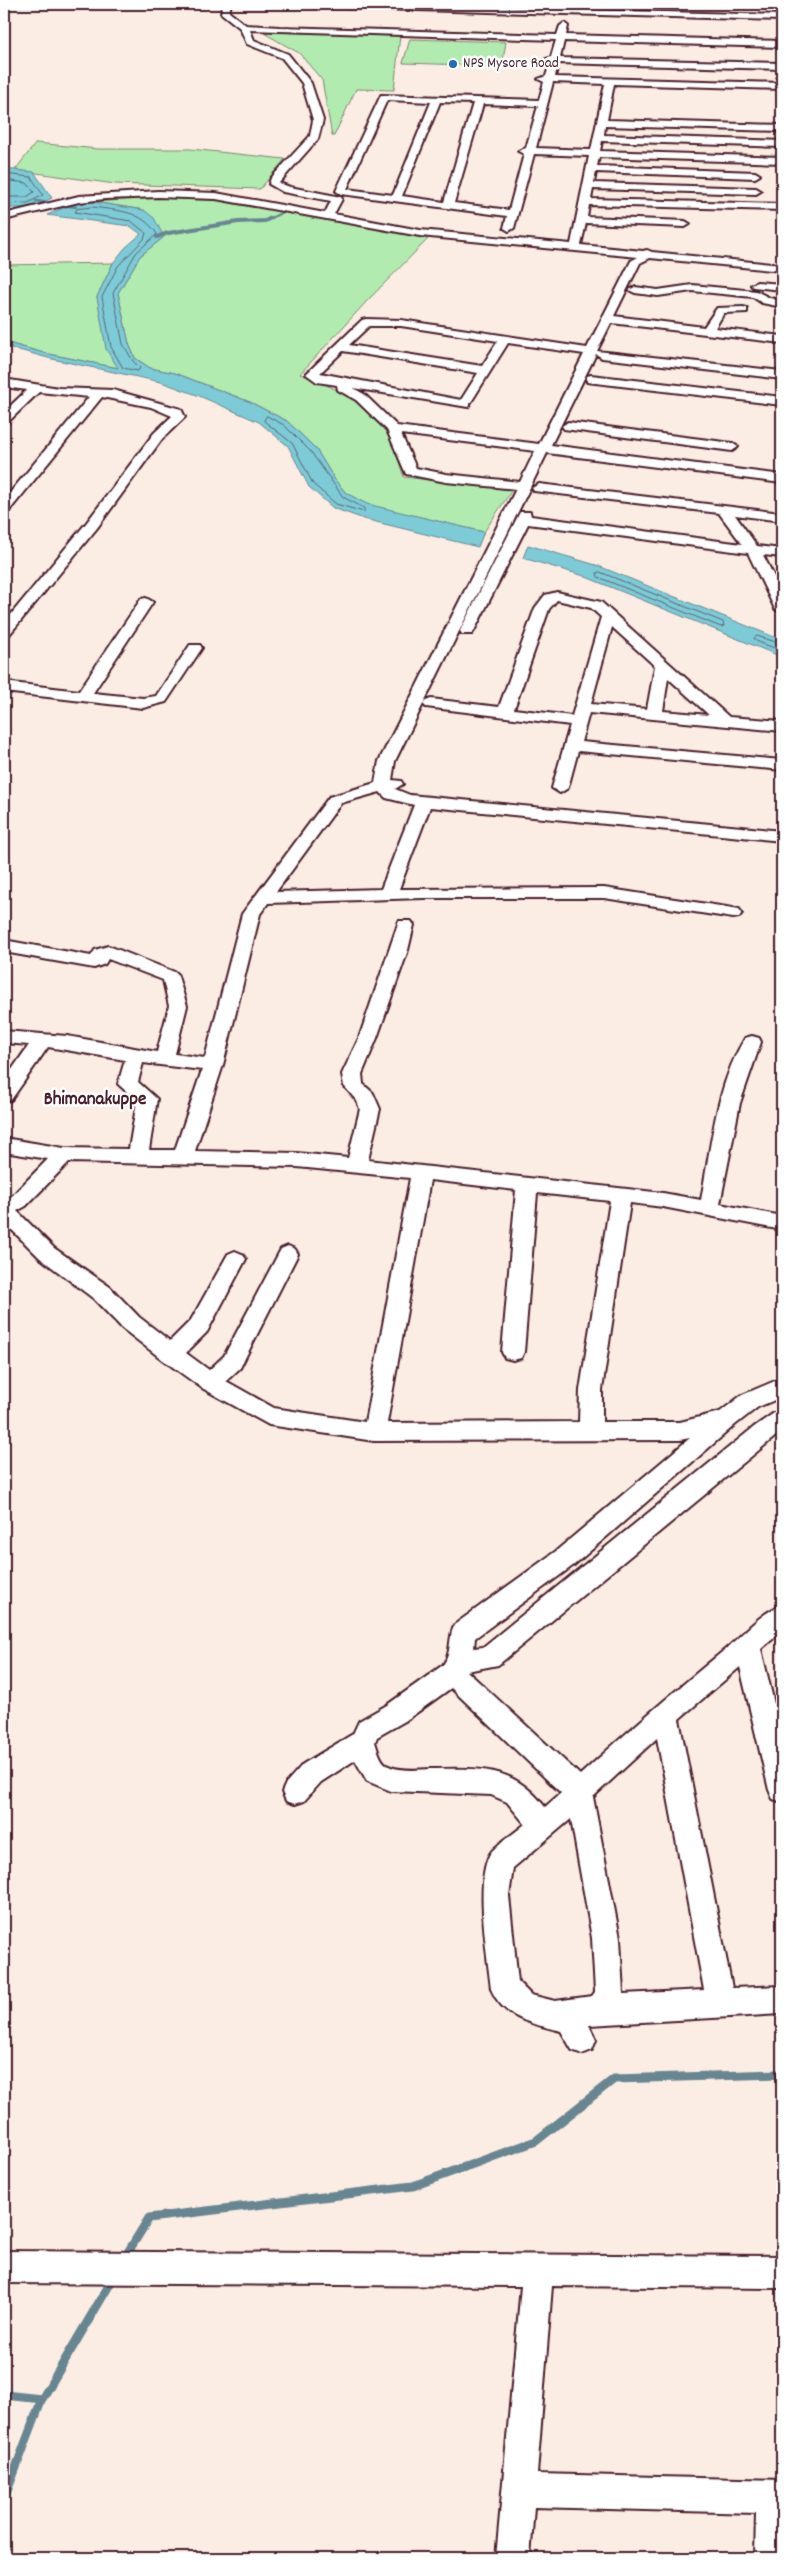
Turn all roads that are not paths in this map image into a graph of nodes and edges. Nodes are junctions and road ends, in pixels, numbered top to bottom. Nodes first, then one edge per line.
1 (226, 4) edge
2 (566, 8) edge
3 (269, 9) edge
4 (620, 14) junction
5 (782, 18) edge
6 (244, 27) junction
7 (257, 28) junction
8 (558, 38) junction
9 (616, 39) junction
10 (782, 44) edge
11 (552, 58) junction
12 (782, 64) edge
13 (546, 79) junction
14 (610, 81) junction
15 (782, 86) edge
16 (437, 99) junction
17 (480, 100) junction
18 (540, 102) junction
19 (601, 123) junction
20 (782, 128) edge
21 (598, 138) junction
22 (782, 144) edge
23 (526, 151) junction
24 (595, 154) junction
25 (754, 160) junction
26 (782, 160) edge
27 (592, 169) junction
28 (755, 175) junction
29 (588, 186) junction
30 (756, 191) junction
31 (396, 198) junction
32 (585, 202) junction
33 (448, 206) junction
34 (758, 206) junction
35 (782, 207) edge
36 (43, 208) junction
37 (330, 213) junction
38 (509, 214) junction
39 (4, 217) edge
40 (581, 220) junction
41 (685, 224) dead end
42 (502, 238) junction
43 (576, 245) junction
44 (645, 263) junction
45 (782, 264) edge
46 (782, 268) edge
47 (757, 285) dead end
48 (782, 287) edge
49 (635, 290) junction
50 (727, 291) junction
51 (782, 304) edge
52 (725, 309) junction
53 (744, 310) dead end
54 (614, 319) junction
55 (707, 331) junction
56 (505, 339) junction
57 (782, 340) edge
58 (340, 346) junction
59 (597, 353) junction
60 (484, 370) junction
61 (782, 375) edge
62 (321, 379) junction
63 (591, 379) junction
64 (4, 383) edge
65 (36, 388) junction
66 (99, 393) junction
67 (782, 401) edge
68 (4, 419) edge
69 (568, 426) junction
70 (393, 429) junction
71 (732, 446) dead end
72 (550, 454) junction
73 (782, 479) edge
74 (524, 486) junction
75 (4, 508) edge
76 (723, 510) junction
77 (782, 517) edge
78 (524, 519) junction
79 (754, 549) junction
80 (499, 551) junction
81 (782, 553) edge
82 (777, 584) edge
83 (146, 602) dead end
84 (782, 610) edge
85 (608, 616) junction
86 (4, 632) edge
87 (195, 648) dead end
88 (663, 664) junction
89 (4, 688) edge
90 (83, 696) junction
91 (431, 704) junction
92 (505, 712) junction
93 (581, 714) junction
94 (654, 715) junction
95 (725, 721) junction
96 (782, 726) edge
97 (572, 746) junction
98 (782, 766) edge
99 (391, 785) junction
100 (560, 788) dead end
101 (424, 802) junction
102 (782, 824) edge
103 (782, 836) edge
104 (388, 894) junction
105 (262, 898) junction
106 (733, 913) dead end
107 (405, 925) dead end
108 (4, 946) edge
109 (4, 1037) edge
110 (43, 1040) junction
111 (752, 1042) dead end
112 (136, 1056) junction
113 (164, 1058) junction
114 (214, 1065) junction
115 (4, 1095) edge
116 (4, 1145) edge
117 (64, 1155) junction
118 (138, 1156) junction
119 (183, 1158) junction
120 (356, 1166) junction
121 (421, 1172) junction
122 (527, 1185) junction
123 (621, 1196) junction
124 (4, 1209) edge
125 (709, 1209) junction
126 (782, 1223) edge
127 (288, 1254) dead end
128 (235, 1258) dead end
129 (513, 1352) dead end
130 (171, 1354) junction
131 (210, 1382) junction
132 (782, 1387) edge
133 (727, 1419) junction
134 (782, 1419) edge
135 (374, 1432) junction
136 (590, 1432) junction
137 (782, 1616) edge
138 (747, 1645) junction
139 (456, 1667) junction
140 (665, 1715) junction
141 (362, 1742) junction
142 (782, 1790) edge
143 (295, 1792) dead end
144 (579, 1792) junction
145 (542, 1825) junction
146 (782, 2000) edge
147 (721, 2003) junction
148 (600, 2009) junction
149 (553, 2015) junction
150 (582, 2040) dead end
151 (4, 2267) edge
152 (538, 2271) junction
153 (782, 2272) edge
154 (519, 2490) junction
155 (778, 2496) edge
156 (514, 2558) edge
157 (772, 2558) edge

1 - 6 street
2 - 3 street
2 - 4 street
2 - 8 street
3 - 7 street
4 - 5 street
4 - 9 street
6 - 7 street
6 - 37 street
7 - 8 street
8 - 9 street
8 - 11 street
9 - 10 street
11 - 12 street
11 - 13 street
13 - 14 street
13 - 18 street
14 - 15 street
14 - 19 street
16 - 17 street
16 - 31 street
16 - 31 street
17 - 18 street
17 - 33 street
18 - 23 street
19 - 20 street
19 - 21 street
21 - 22 street
21 - 24 street
23 - 24 street
23 - 38 street
24 - 25 street
24 - 27 street
25 - 26 street
25 - 28 street
27 - 28 street
27 - 29 street
28 - 30 street
29 - 30 street
29 - 32 street
30 - 34 street
31 - 33 street
32 - 34 street
32 - 40 street
33 - 38 street
34 - 35 street
36 - 37 street
36 - 39 street
36 - 44 street
37 - 42 street
38 - 42 street
40 - 41 street
40 - 43 street
42 - 43 street
43 - 44 street
44 - 45 street
44 - 46 street
44 - 49 street
44 - 54 street
47 - 48 street
49 - 50 street
49 - 54 street
50 - 51 street
50 - 52 street
52 - 53 street
52 - 55 street
54 - 55 street
54 - 59 street
55 - 57 street
56 - 58 street
56 - 59 street
56 - 60 street
58 - 60 street
58 - 62 street
59 - 61 street
59 - 63 street
59 - 72 street
60 - 62 street
62 - 70 street
63 - 67 street
63 - 69 street
64 - 65 street
65 - 66 street
65 - 68 street
66 - 75 street
66 - 86 street
69 - 71 street
69 - 72 street
70 - 72 street
70 - 74 street
72 - 73 street
72 - 74 street
74 - 80 street
76 - 77 street
76 - 78 street
76 - 79 street
78 - 79 street
78 - 80 street
79 - 81 street
79 - 82 street
80 - 91 street
80 - 99 street
82 - 84 street
83 - 90 street
85 - 88 street
85 - 92 street
85 - 93 street
87 - 90 street
88 - 94 street
88 - 95 street
89 - 90 street
91 - 92 street
91 - 99 street
92 - 93 street
93 - 94 street
93 - 97 street
94 - 95 street
95 - 96 street
97 - 98 street
97 - 100 street
99 - 101 street
99 - 102 street
99 - 105 street
101 - 103 street
101 - 104 street
104 - 105 street
104 - 106 street
105 - 114 street
107 - 120 street
108 - 113 street
109 - 110 street
110 - 112 street
110 - 115 street
111 - 125 street
112 - 113 street
112 - 118 street
113 - 114 street
114 - 119 street
116 - 117 street
117 - 118 street
117 - 124 street
118 - 119 street
119 - 120 street
120 - 121 street
121 - 122 street
121 - 135 street
122 - 123 street
122 - 129 street
123 - 125 street
123 - 136 street
124 - 130 street
125 - 126 street
127 - 131 street
128 - 130 street
130 - 131 street
131 - 135 street
132 - 133 street
133 - 136 street
133 - 139 street
134 - 139 street
135 - 136 street
137 - 138 street
138 - 140 street
138 - 142 street
139 - 141 street
139 - 144 street
140 - 144 street
140 - 147 street
141 - 143 street
141 - 145 street
144 - 145 street
144 - 148 street
145 - 149 street
146 - 147 street
147 - 148 street
148 - 149 street
149 - 150 street
151 - 152 street
152 - 153 street
152 - 154 street
154 - 155 street
154 - 156 street
155 - 157 street

